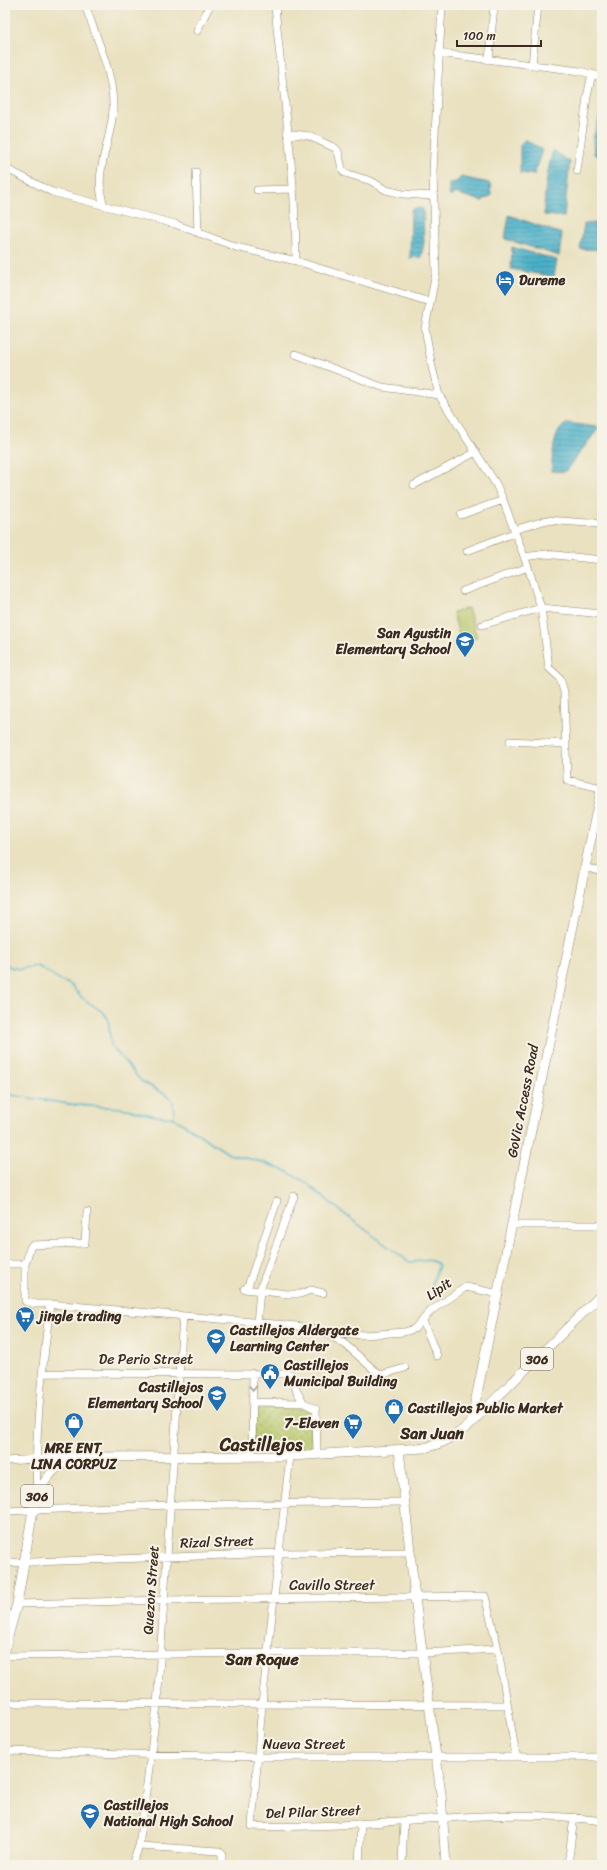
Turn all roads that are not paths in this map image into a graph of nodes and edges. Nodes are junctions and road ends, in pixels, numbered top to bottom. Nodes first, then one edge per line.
1 (85, 5) edge
2 (210, 5) edge
3 (275, 5) edge
4 (442, 5) edge
5 (494, 5) edge
6 (538, 5) edge
7 (197, 31) dead end
8 (438, 53) junction
9 (489, 60) junction
10 (532, 65) junction
11 (592, 74) junction
12 (602, 78) edge
13 (287, 133) junction
14 (5, 168) edge
15 (577, 171) dead end
16 (196, 172) dead end
17 (292, 189) junction
18 (257, 190) dead end
19 (433, 196) junction
20 (104, 205) junction
21 (198, 233) junction
22 (296, 261) junction
23 (430, 302) junction
24 (295, 354) dead end
25 (439, 395) junction
26 (476, 452) junction
27 (414, 485) dead end
28 (502, 500) junction
29 (461, 515) dead end
30 (602, 524) edge
31 (514, 532) junction
32 (467, 551) dead end
33 (524, 557) junction
34 (602, 560) edge
35 (528, 567) junction
36 (463, 591) dead end
37 (541, 608) junction
38 (602, 614) edge
39 (482, 626) dead end
40 (510, 741) dead end
41 (566, 744) junction
42 (602, 787) edge
43 (600, 801) edge
44 (584, 867) junction
45 (602, 872) edge
46 (294, 1196) dead end
47 (277, 1201) dead end
48 (87, 1212) dead end
49 (513, 1225) junction
50 (602, 1225) edge
51 (5, 1264) edge
52 (25, 1264) junction
53 (260, 1290) junction
54 (323, 1293) dead end
55 (499, 1294) junction
56 (602, 1294) edge
57 (50, 1304) junction
58 (183, 1316) junction
59 (423, 1322) junction
60 (257, 1323) junction
61 (326, 1332) junction
62 (437, 1356) dead end
63 (405, 1368) dead end
64 (179, 1372) junction
65 (42, 1373) junction
66 (253, 1373) junction
67 (253, 1402) junction
68 (304, 1403) junction
69 (471, 1423) junction
70 (399, 1449) junction
71 (317, 1454) junction
72 (173, 1456) junction
73 (252, 1456) junction
74 (290, 1456) junction
75 (72, 1457) junction
76 (36, 1460) junction
77 (5, 1461) edge
78 (37, 1494) junction
79 (405, 1502) junction
80 (285, 1504) junction
81 (171, 1505) junction
82 (33, 1510) junction
83 (5, 1511) edge
84 (280, 1552) junction
85 (410, 1552) junction
86 (167, 1556) junction
87 (5, 1563) edge
88 (24, 1563) junction
89 (274, 1598) junction
90 (415, 1598) junction
91 (164, 1600) junction
92 (17, 1604) junction
93 (5, 1647) edge
94 (498, 1649) junction
95 (267, 1653) junction
96 (423, 1653) junction
97 (160, 1655) junction
98 (5, 1656) edge
99 (5, 1703) edge
100 (157, 1704) junction
101 (262, 1704) junction
102 (430, 1705) junction
103 (508, 1705) junction
104 (5, 1751) edge
105 (151, 1753) junction
106 (436, 1756) junction
107 (516, 1756) junction
108 (257, 1757) junction
109 (602, 1760) edge
110 (574, 1817) junction
111 (442, 1820) junction
112 (404, 1821) junction
113 (602, 1821) edge
114 (361, 1824) junction
115 (139, 1846) junction
116 (132, 1865) edge
117 (222, 1865) edge
118 (359, 1865) edge
119 (402, 1865) edge
120 (446, 1865) edge
121 (568, 1865) edge

1 - 20 street
2 - 7 street
3 - 13 street
4 - 8 street
5 - 9 street
6 - 10 street
8 - 9 street
8 - 19 street
9 - 10 street
10 - 11 street
11 - 12 street
11 - 15 street
13 - 17 street
13 - 19 street
14 - 20 street
16 - 21 street
17 - 18 street
17 - 22 street
19 - 23 street
20 - 21 street
21 - 22 street
22 - 23 street
23 - 25 street
24 - 25 street
25 - 26 street
26 - 27 street
26 - 28 street
28 - 29 street
28 - 31 street
30 - 31 street
31 - 32 street
31 - 33 street
33 - 34 street
33 - 35 street
35 - 36 street
35 - 37 street
37 - 38 street
37 - 39 street
37 - 41 street
40 - 41 street
41 - 42 street
42 - 43 main road, GoVic Access Road
43 - 44 main road, GoVic Access Road
44 - 45 street
44 - 49 main road, GoVic Access Road
46 - 53 street
47 - 53 street
48 - 52 street
49 - 50 street
49 - 55 main road, GoVic Access Road
51 - 52 street
52 - 57 street
53 - 54 street
53 - 60 street
55 - 59 street, Lipit
55 - 69 main road, GoVic Access Road
56 - 69 main road, 306
57 - 58 street
57 - 65 street
58 - 60 street
58 - 64 street, Quezon Street
59 - 61 street, Lipit
59 - 62 street
60 - 61 street
61 - 63 street
64 - 65 street, De Perio Street
64 - 66 street, De Perio Street
64 - 72 street, Quezon Street
65 - 76 street
66 -> 67 street
66 - 68 street, De Perio Street
67 - 68 street
67 - 73 street
68 - 71 street
69 - 70 main road, 306
70 - 71 main road, 306
70 - 79 main road
71 - 74 main road, 306
72 - 73 main road, 306
72 - 75 main road, 306
72 - 81 street, Quezon Street
73 - 74 main road, 306
74 - 80 street, Del Pilar Street
75 - 76 street
75 - 78 main road, 306
76 - 77 street
76 - 78 street
78 - 82 main road, 306
79 - 80 street
79 - 85 main road
80 - 81 street
80 - 84 street, Del Pilar Street
81 - 82 street
81 - 86 street, Quezon Street
82 - 83 street
82 - 88 main road, 306
84 - 85 street, Rizal Street
84 - 86 street, Rizal Street
84 - 89 street, Del Pilar Street
85 - 90 main road
86 - 88 street, Rizal Street
86 - 91 street, Quezon Street
87 - 88 street, Rizal Street
88 - 92 main road, 306
89 - 90 street, Cavillo Street
89 - 91 street, Cavillo Street
89 - 95 street, Del Pilar Street
90 - 94 street, Cavillo Street
90 - 96 main road
91 - 92 street, Cavillo Street
91 - 97 street, Quezon Street
92 - 93 main road, 306
94 - 96 street
94 - 103 street, Cavillo Street
95 - 96 street
95 - 97 street
95 - 101 street, Del Pilar Street
96 - 102 main road
97 - 98 street
97 - 100 street, Quezon Street
99 - 100 street
100 - 101 street
100 - 105 street, Quezon Street
101 - 102 street
101 - 108 street, Del Pilar Street
102 - 103 street
102 - 106 main road
103 - 107 street, Cavillo Street
104 - 105 street, Nueva Street
105 - 108 street, Nueva Street
105 - 115 street, Quezon Street
106 - 107 street, Nueva Street
106 - 108 street, Nueva Street
106 - 111 main road
107 - 109 street, Nueva Street
108 - 114 street, Del Pilar Street
110 - 111 street, Del Pilar Street
110 - 113 street, Del Pilar Street
110 - 121 street
111 - 112 street, Del Pilar Street
111 - 120 main road
112 - 114 street, Del Pilar Street
112 - 119 street
114 - 118 street
115 - 116 street, Quezon Street
115 - 117 street

